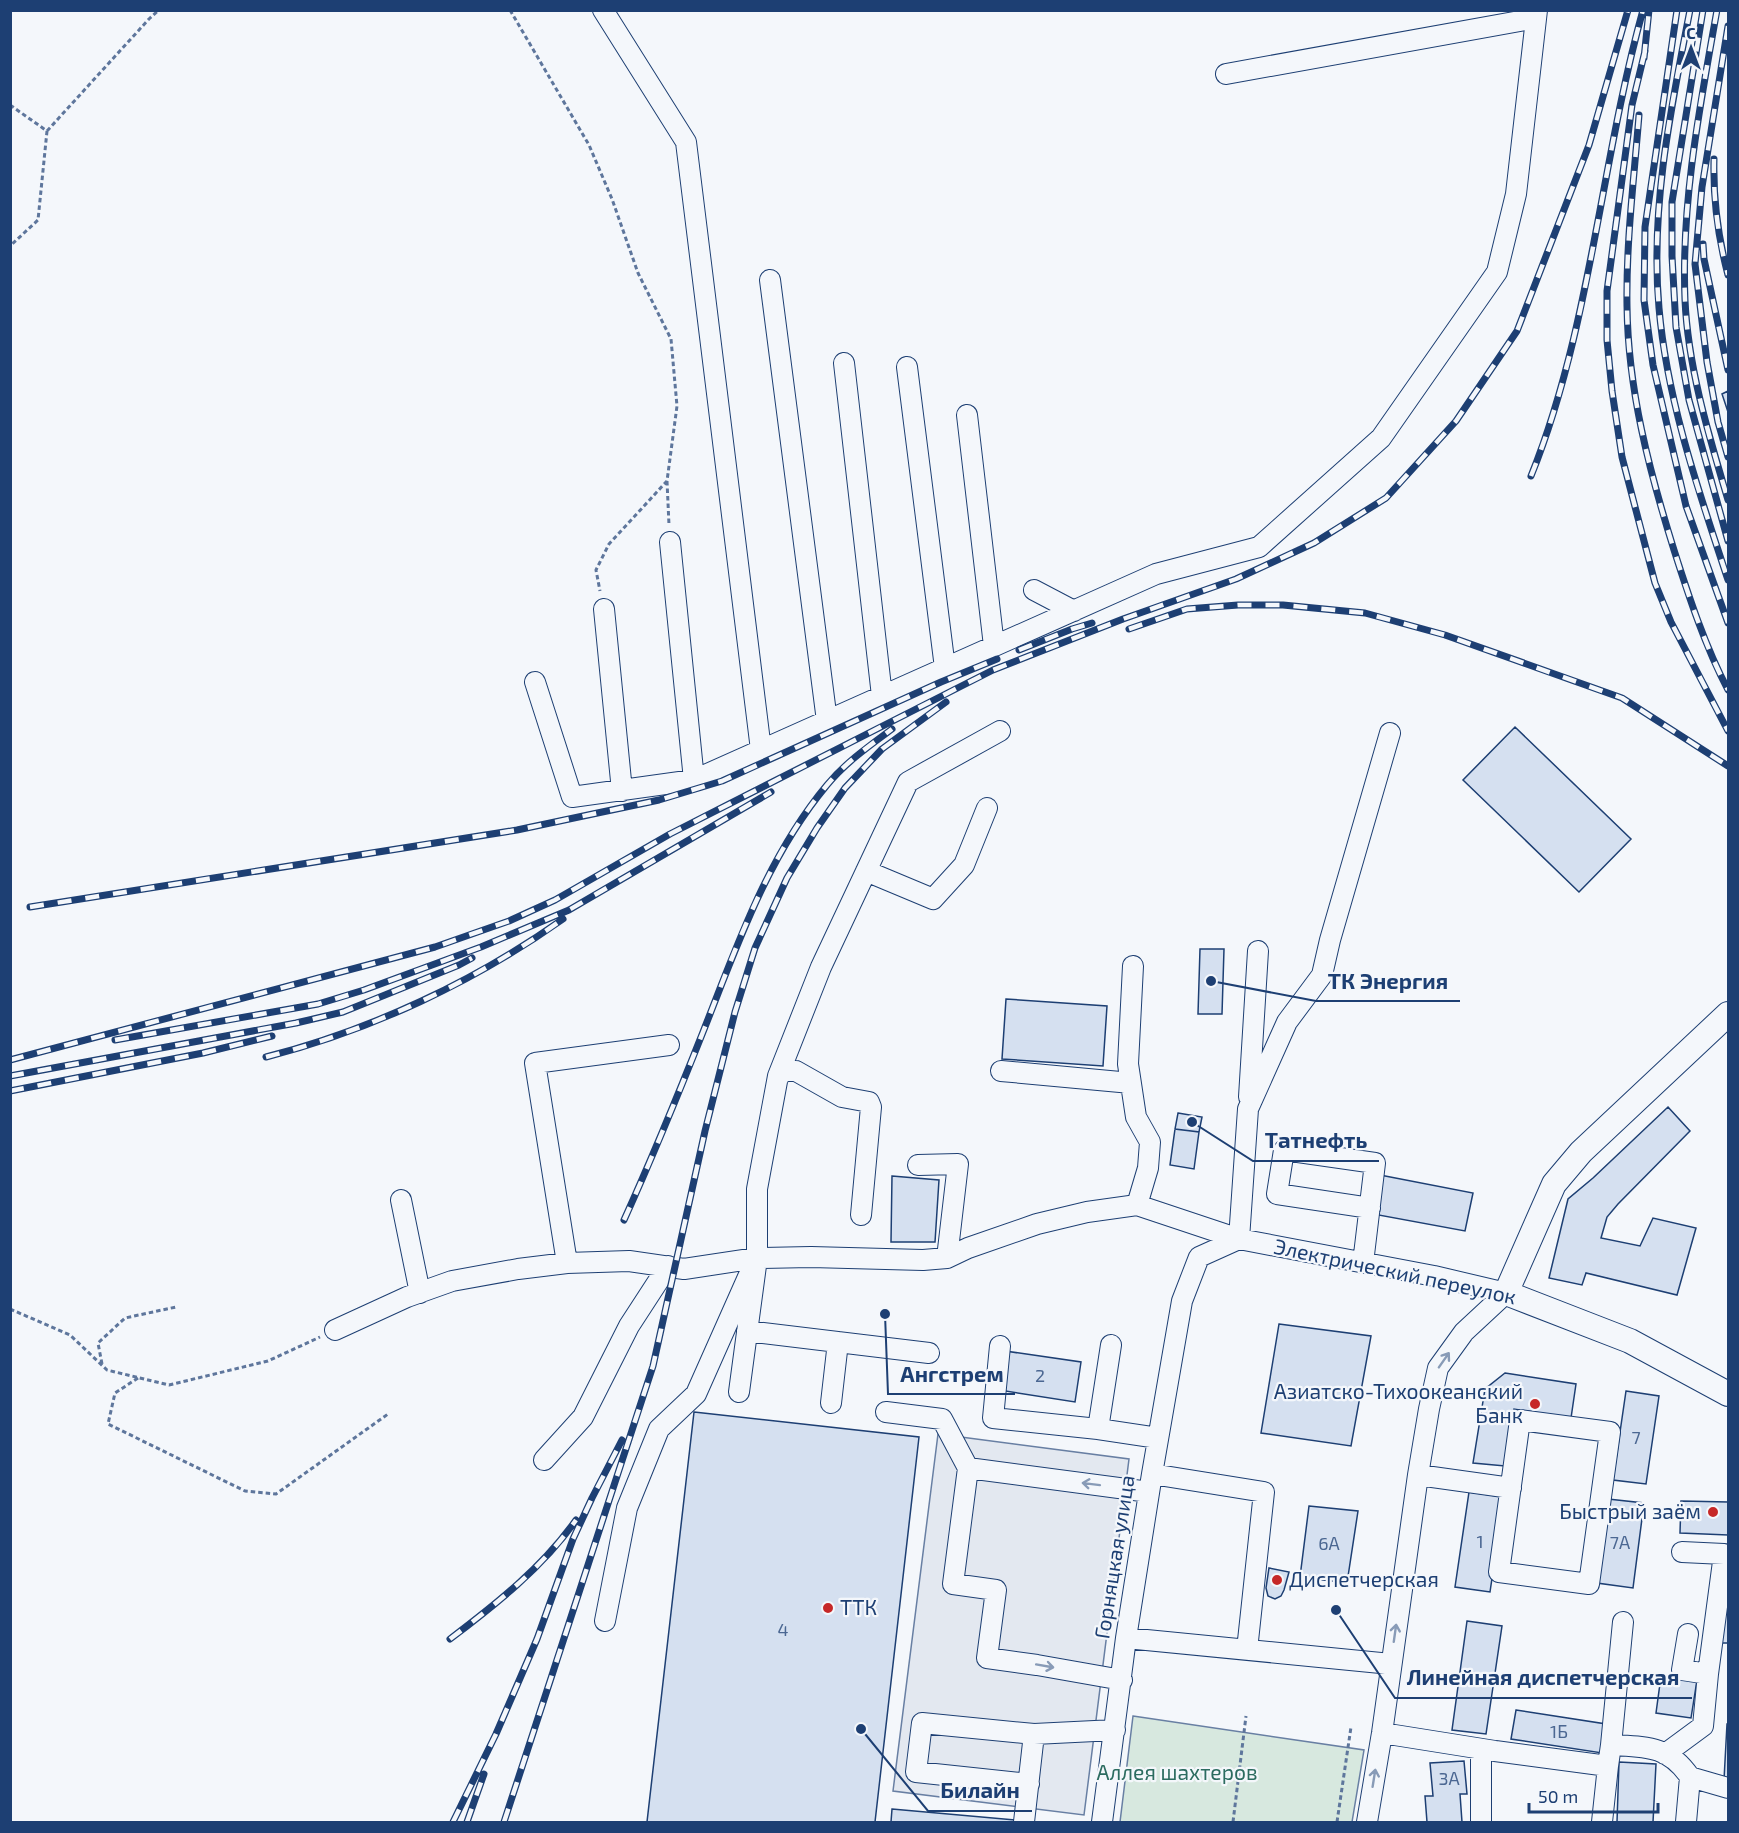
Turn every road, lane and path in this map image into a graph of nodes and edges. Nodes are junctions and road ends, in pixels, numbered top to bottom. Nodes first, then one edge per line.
1 (159, 10) edge
2 (510, 10) edge
3 (603, 10) edge
4 (1536, 14) edge
5 (1227, 74) dead end
6 (10, 105) edge
7 (47, 131) junction
8 (10, 246) edge
9 (770, 280) dead end
10 (844, 363) dead end
11 (907, 367) dead end
12 (967, 415) dead end
13 (667, 481) junction
14 (670, 542) joint
15 (1034, 590) dead end
16 (604, 609) joint
17 (1074, 610) junction
18 (994, 646) junction
19 (945, 668) junction
20 (535, 682) dead end
21 (882, 696) junction
22 (826, 721) junction
23 (1000, 731) dead end
24 (1390, 733) dead end
25 (761, 750) junction
26 (694, 780) junction
27 (622, 790) junction
28 (987, 808) dead end
29 (866, 871) junction
30 (1258, 951) dead end
31 (1133, 966) dead end
32 (1728, 1014) edge
33 (669, 1045) dead end
34 (1001, 1071) dead end
35 (778, 1076) junction
36 (1131, 1083) junction
37 (1248, 1109) junction
38 (918, 1165) dead end
39 (402, 1200) dead end
40 (1137, 1205) junction
41 (1370, 1208) junction
42 (861, 1215) dead end
43 (1239, 1239) junction
44 (757, 1258) junction
45 (947, 1258) junction
46 (567, 1263) junction
47 (1363, 1263) junction
48 (668, 1266) junction
49 (420, 1293) junction
50 (1506, 1293) junction
51 (176, 1307) dead end
52 (10, 1308) edge
53 (335, 1330) joint
54 (747, 1331) junction
55 (838, 1342) junction
56 (1111, 1345) dead end
57 (1000, 1346) dead end
58 (929, 1353) dead end
59 (103, 1366) junction
60 (138, 1378) junction
61 (739, 1392) dead end
62 (1728, 1394) edge
63 (831, 1402) dead end
64 (886, 1412) dead end
65 (388, 1414) dead end
66 (1098, 1429) junction
67 (1158, 1438) junction
68 (544, 1460) dead end
69 (968, 1468) junction
70 (1418, 1475) junction
71 (1150, 1483) junction
72 (1511, 1488) junction
73 (1682, 1552) dead end
74 (605, 1621) dead end
75 (1623, 1622) dead end
76 (1688, 1634) dead end
77 (1126, 1638) junction
78 (1247, 1650) junction
79 (1391, 1664) junction
80 (1708, 1674) junction
81 (1122, 1680) junction
82 (1246, 1716) dead end
83 (1351, 1727) dead end
84 (1115, 1730) junction
85 (1382, 1733) junction
86 (1034, 1734) junction
87 (1611, 1745) junction
88 (1481, 1749) junction
89 (1665, 1754) junction
90 (1608, 1766) junction
91 (1690, 1777) junction
92 (1029, 1784) junction
93 (1728, 1788) edge
94 (1024, 1822) edge
95 (1102, 1822) edge
96 (1233, 1822) edge
97 (1337, 1822) edge
98 (1367, 1822) edge
99 (1480, 1822) edge
100 (1602, 1822) edge
101 (1686, 1822) edge

1 - 7 path
2 - 13 path
3 - 25 street
4 - 5 street
4 - 17 street
6 - 7 path
7 - 8 path
9 - 22 street
10 - 21 street
11 - 19 street
12 - 18 street
13 - 14 path
13 - 16 path
14 - 26 street
15 - 17 street
16 - 27 street
17 - 18 street
18 - 19 street
19 - 21 street
20 - 27 street
21 - 22 street
22 - 25 street
23 - 29 street
24 - 37 street
25 - 26 street
26 - 27 street
28 - 29 street
29 - 35 street
30 - 37 street
31 - 36 street
32 - 50 main road
33 - 46 street
34 - 36 street
35 - 42 street
35 - 44 street
36 - 40 street
37 - 43 street
38 - 45 street
39 - 49 street
40 - 43 street, Электрический переулок
40 - 45 street
41 - 41 street
41 - 47 street
43 - 47 street, Электрический переулок
43 - 67 street, Горняцкая улица
44 - 45 street
44 - 48 street
44 - 54 street
44 - 74 street
46 - 48 street
46 - 49 street
47 - 50 street, Электрический переулок
48 - 68 street
49 - 53 street
50 - 62 main road, Электрический переулок
70 -> 50 street
51 - 59 path
52 - 59 path
53 - 60 path
54 - 55 street
54 - 61 street
55 - 58 street
55 - 63 street
56 - 66 street
57 - 66 street
59 - 60 path
60 - 65 path
64 - 69 street
66 - 67 street
67 - 71 street, Горняцкая улица
71 -> 69 street
69 -> 81 street
70 - 72 street
79 -> 70 street
71 - 77 street, Горняцкая улица
71 - 78 street
72 - 72 street
73 - 80 street
75 - 87 street
76 - 80 street
77 - 78 street
77 - 81 street, Горняцкая улица
78 - 79 street
79 - 85 street
80 - 89 street
81 - 84 street, Горняцкая улица
82 - 96 path
83 - 97 path
84 - 86 street
84 - 95 street, Горняцкая улица
85 - 88 street
98 -> 85 street
86 - 92 street
86 - 92 street
87 - 89 street
87 - 90 street
88 - 90 street
88 - 99 street
89 - 91 street
90 - 100 street
91 - 93 street
91 - 101 street
92 - 94 street

